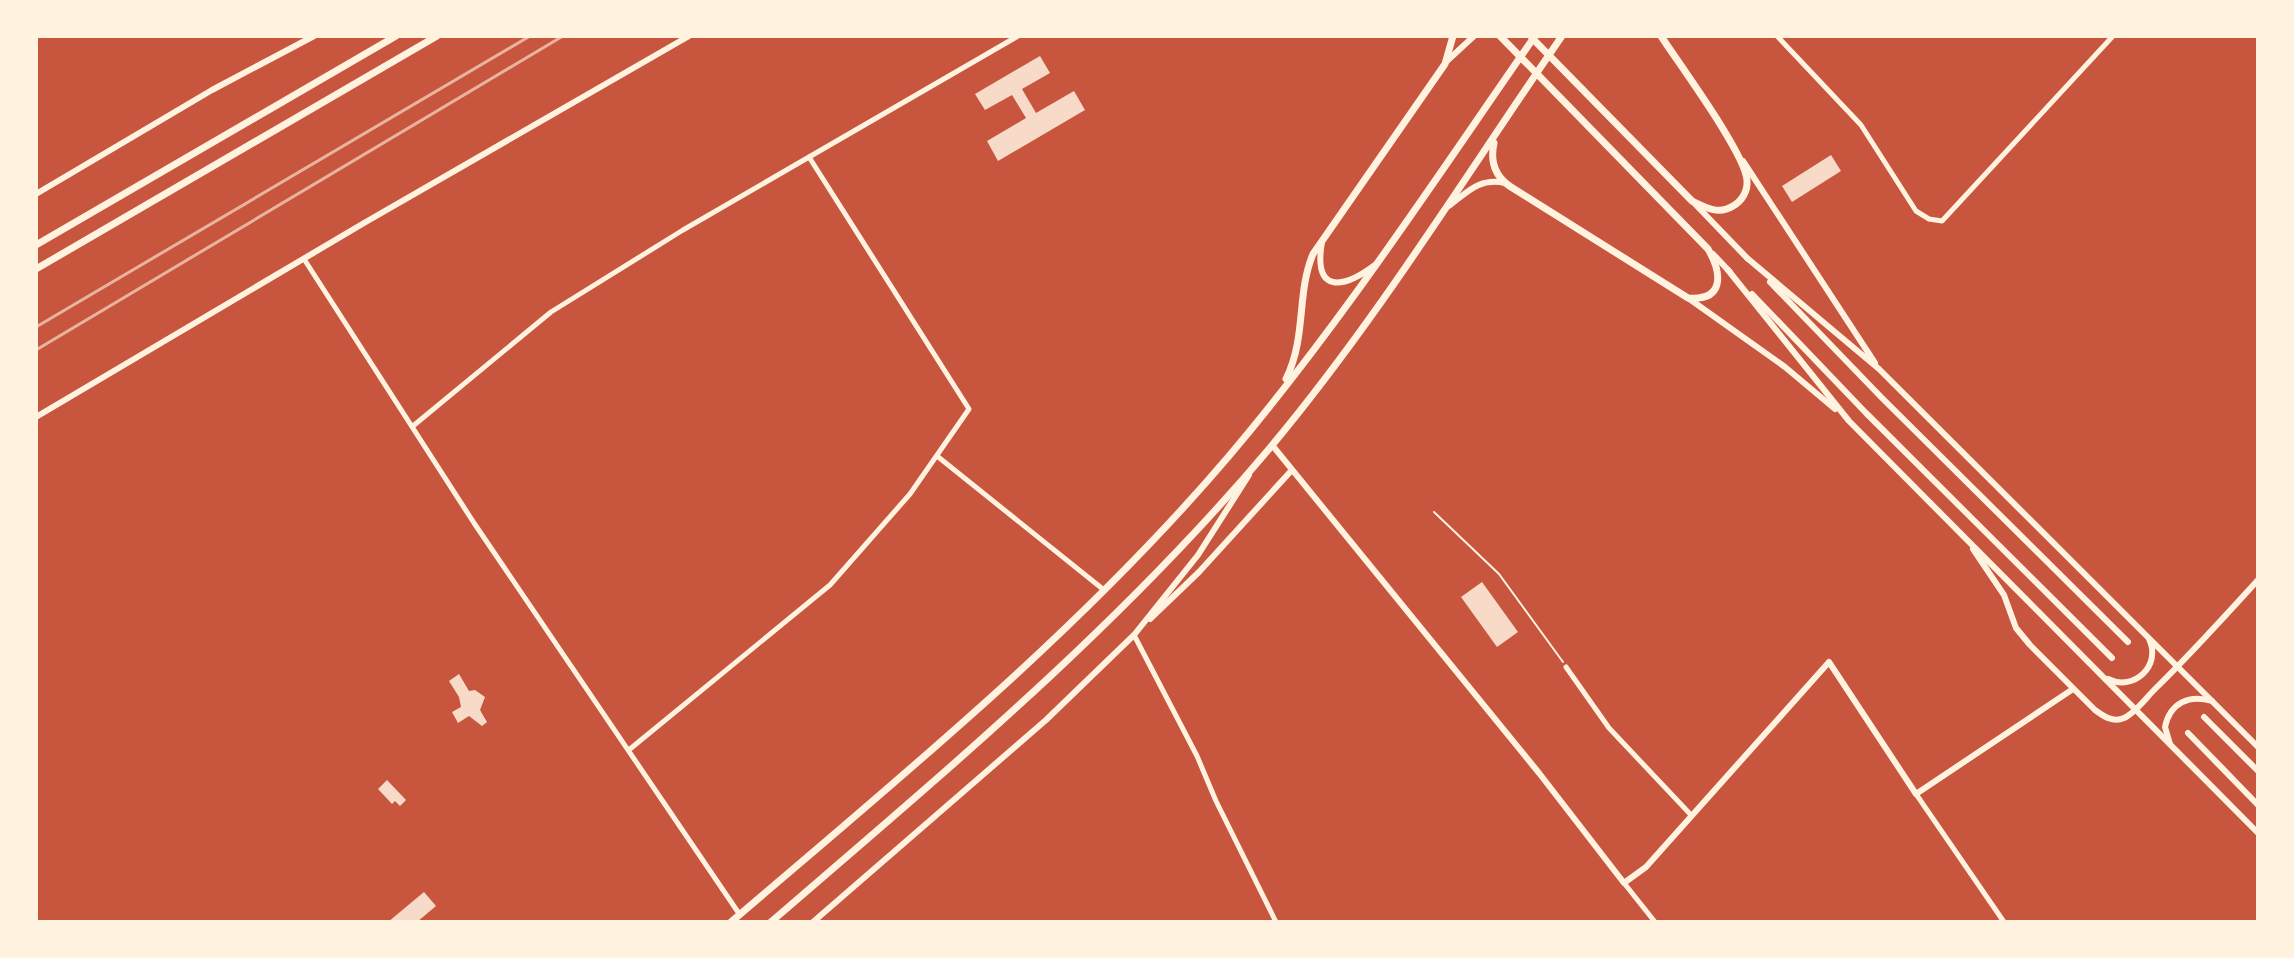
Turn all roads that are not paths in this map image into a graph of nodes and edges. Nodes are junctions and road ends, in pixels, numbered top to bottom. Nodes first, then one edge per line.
1 (314, 36) edge
2 (396, 36) edge
3 (437, 36) edge
4 (689, 36) edge
5 (1018, 36) edge
6 (1453, 36) edge
7 (1474, 36) edge
8 (1532, 36) edge
9 (1562, 36) edge
10 (1661, 36) edge
11 (1777, 36) edge
12 (2113, 36) edge
13 (1500, 38) edge
14 (1445, 64) junction
15 (1500, 130) junction
16 (1739, 155) junction
17 (809, 157) junction
18 (1505, 183) junction
19 (36, 194) edge
20 (1692, 201) junction
21 (1444, 211) junction
22 (1322, 239) junction
23 (36, 245) edge
24 (1708, 249) junction
25 (1747, 258) junction
26 (304, 259) junction
27 (1377, 263) junction
28 (36, 269) edge
29 (1728, 270) junction
30 (1688, 298) junction
31 (1879, 369) junction
32 (1279, 394) junction
33 (36, 417) edge
34 (1849, 421) junction
35 (413, 426) junction
36 (1272, 445) junction
37 (937, 456) junction
38 (1258, 461) junction
39 (1291, 471) junction
40 (1969, 543) junction
41 (2258, 580) edge
42 (1104, 590) junction
43 (1150, 619) junction
44 (2145, 633) junction
45 (1134, 635) junction
46 (2128, 642) dead end
47 (2112, 658) dead end
48 (2178, 666) junction
49 (1566, 667) road end
50 (2102, 675) junction
51 (2073, 689) junction
52 (2215, 702) junction
53 (2135, 709) junction
54 (2204, 717) dead end
55 (2188, 733) dead end
56 (2170, 745) junction
57 (2258, 747) edge
58 (630, 749) junction
59 (2258, 771) edge
60 (1916, 794) junction
61 (2258, 805) edge
62 (1692, 816) junction
63 (2258, 833) edge
64 (1624, 883) junction
65 (740, 915) junction
66 (731, 922) edge
67 (771, 922) edge
68 (813, 922) edge
69 (1276, 922) edge
70 (1655, 922) edge
71 (2004, 922) edge

1 - 19 main road
2 - 23 main road
3 - 28 main road
4 - 26 main road
5 - 17 street
6 - 14 main road
7 - 14 main road
8 - 20 main road
8 - 27 main road
9 - 15 main road
10 - 16 main road
11 - 12 street
13 - 24 main road
14 - 22 main road
15 - 18 main road
15 - 21 main road
16 - 20 main road
16 - 31 main road
17 - 35 street
17 - 37 street
18 - 21 main road
18 - 30 main road
20 - 25 main road
21 - 36 main road
22 - 27 main road
22 - 32 main road
24 - 29 main road
24 - 30 main road
25 - 31 main road
25 - 46 main road
26 - 33 main road
26 - 35 street
27 - 32 main road
29 - 34 main road
29 - 47 main road
30 - 34 main road
31 - 44 main road
32 - 42 main road
34 - 40 main road
35 - 58 street
36 - 38 main road
36 - 39 main road
37 - 42 street
37 - 58 street
38 - 43 main road
38 - 67 main road
39 - 43 main road
39 - 64 main road
40 - 50 main road
40 - 51 main road
41 - 48 main road
42 - 65 main road
43 - 45 main road
44 - 48 main road
44 - 50 main road
45 - 68 main road
45 - 69 street
48 - 52 main road
48 - 53 main road
49 - 62 street
50 - 53 main road
51 - 53 main road
51 - 60 main road
52 - 56 main road
52 - 57 main road
53 - 56 main road
54 - 59 main road
55 - 61 main road
56 - 63 main road
58 - 65 street
60 - 62 main road
60 - 71 street
62 - 64 main road
64 - 70 street
65 - 66 main road

